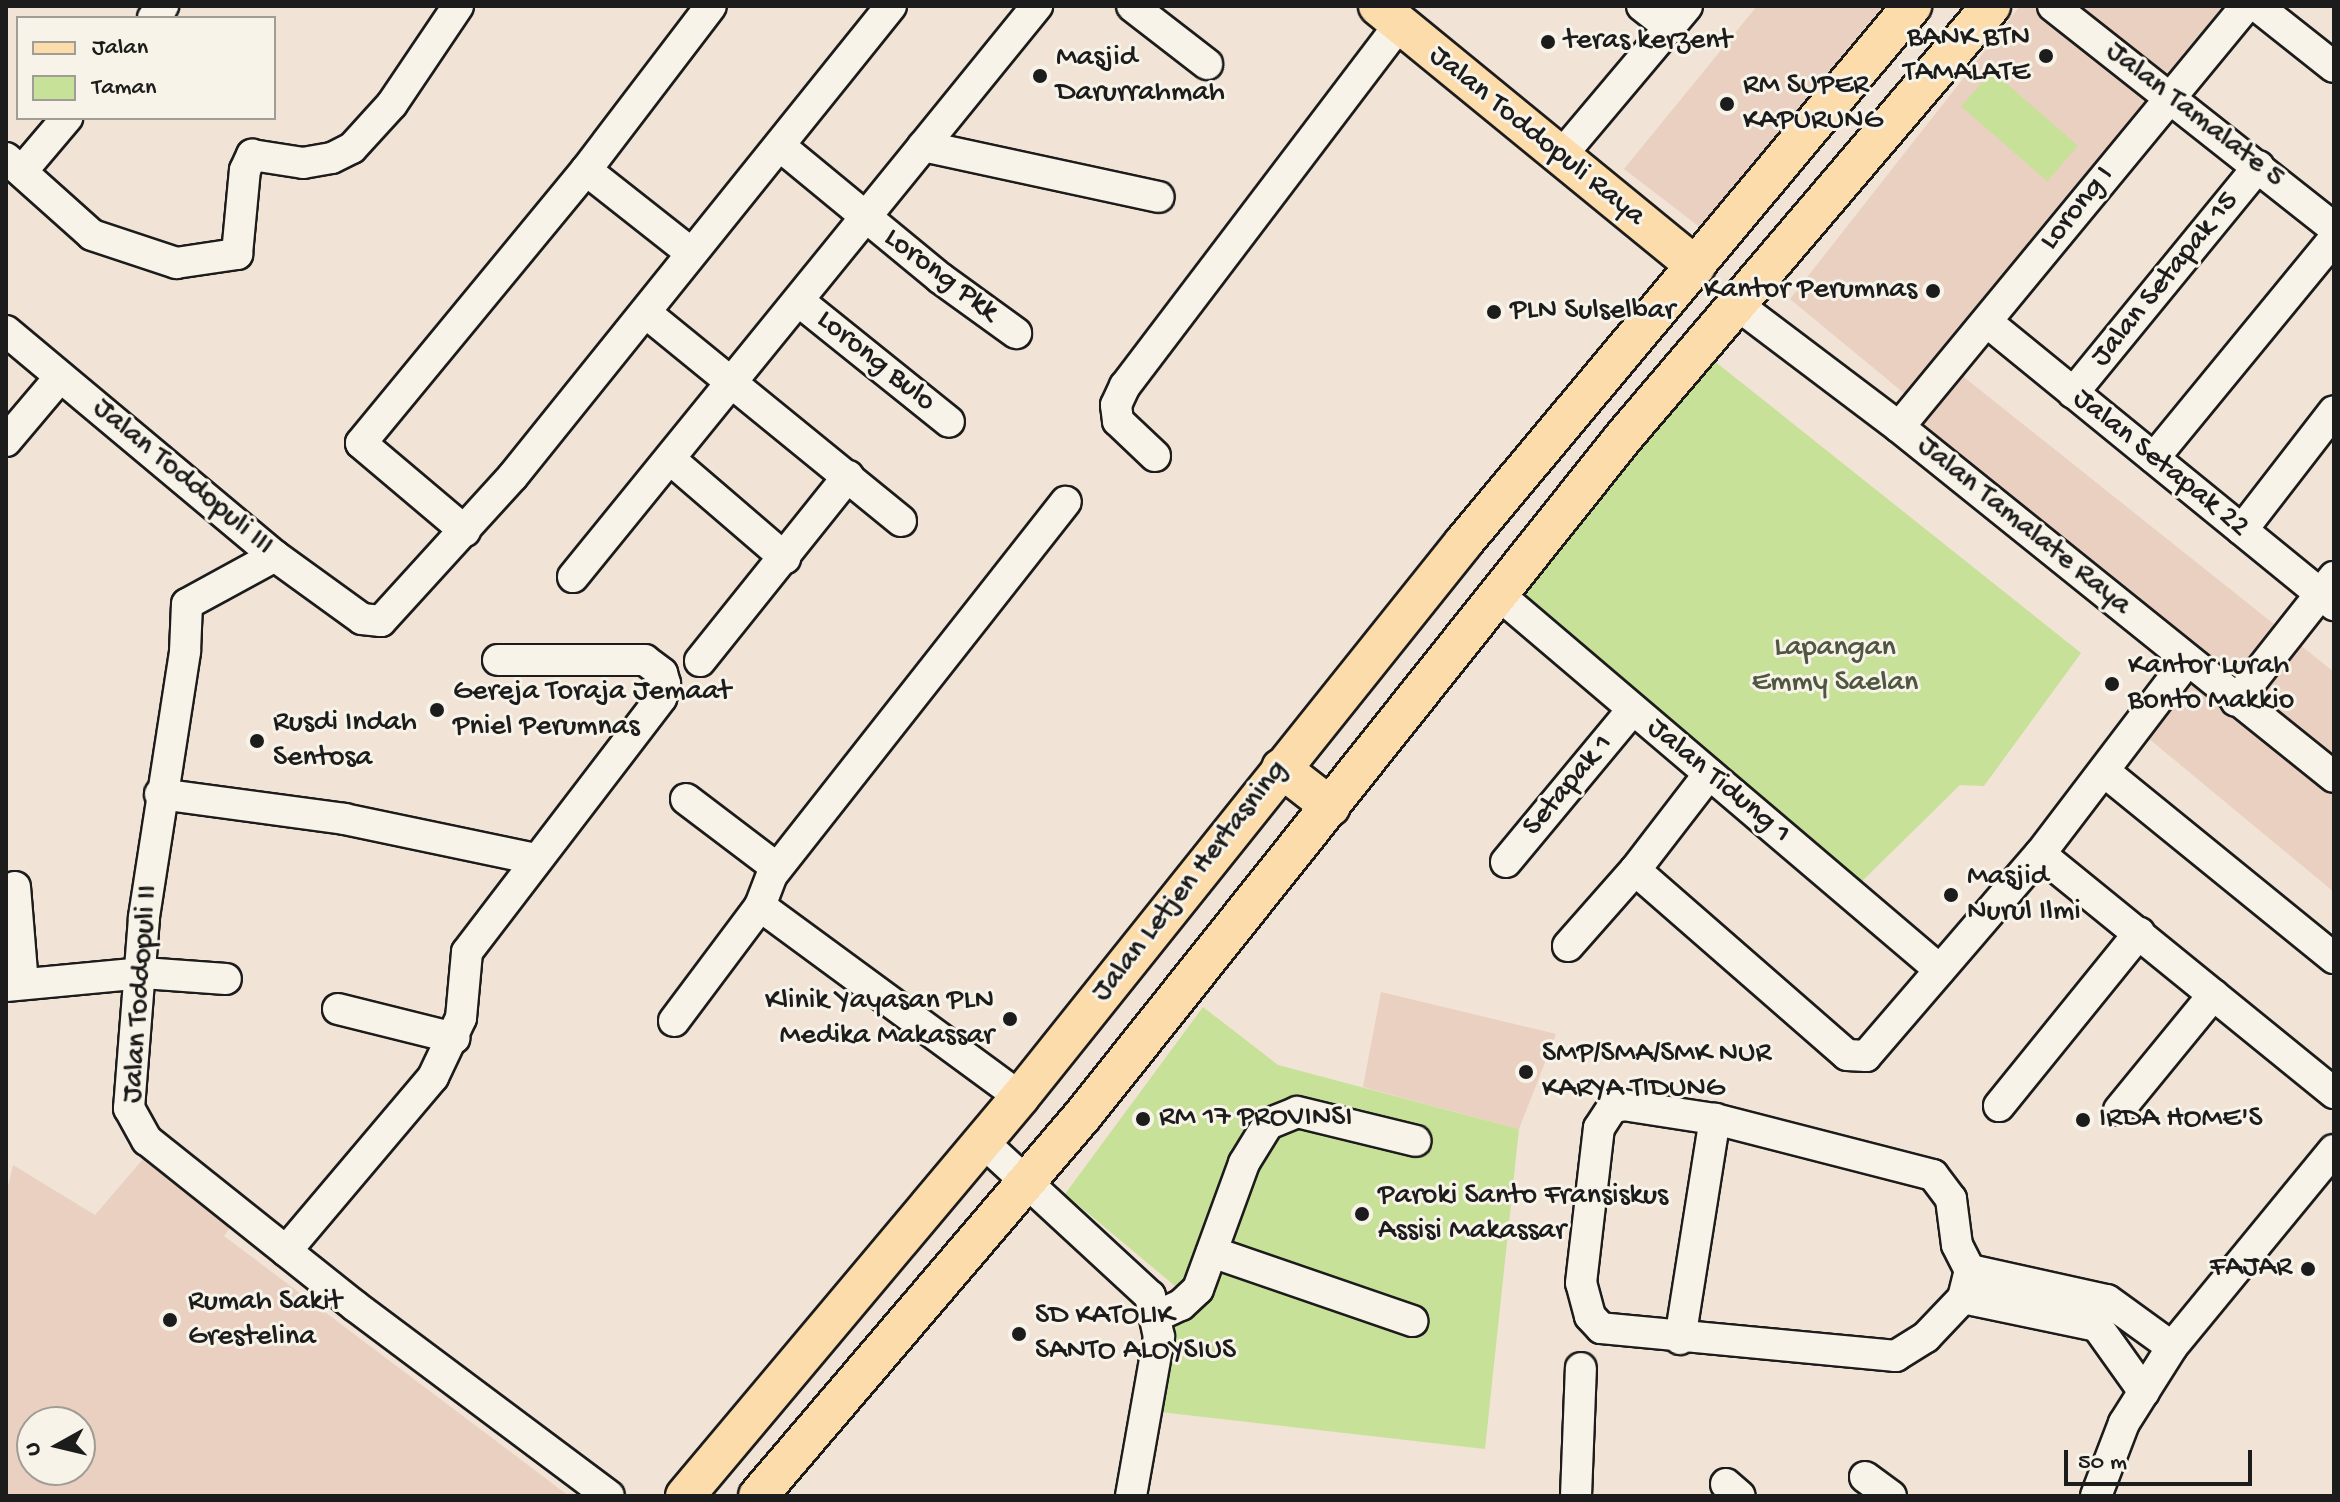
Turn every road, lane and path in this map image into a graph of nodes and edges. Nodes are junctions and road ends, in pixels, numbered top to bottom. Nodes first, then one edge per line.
1 (458, 6) edge
2 (711, 6) edge
3 (1037, 6) edge
4 (1132, 6) edge
5 (1642, 6) edge
6 (1912, 6) edge
7 (1991, 6) edge
8 (2053, 6) edge
9 (2246, 6) edge
10 (2257, 6) edge
11 (889, 7) edge
12 (1388, 16) edge
13 (1678, 17) edge
14 (1207, 64) dead end
15 (2334, 67) edge
16 (2169, 96) junction
17 (65, 120) edge
18 (780, 146) junction
19 (923, 146) junction
20 (1560, 157) junction
21 (14, 165) edge
22 (2259, 166) junction
23 (586, 170) junction
24 (1159, 197) dead end
25 (864, 218) junction
26 (2334, 228) edge
27 (2334, 239) edge
28 (691, 253) junction
29 (1696, 266) junction
30 (800, 302) junction
31 (1735, 303) junction
32 (646, 313) junction
33 (1987, 322) junction
34 (6, 331) edge
35 (1016, 333) dead end
36 (60, 377) junction
37 (734, 383) junction
38 (2073, 393) junction
39 (2334, 411) edge
40 (949, 422) dead end
41 (1899, 427) junction
42 (6, 441) edge
43 (1155, 456) dead end
44 (2154, 458) junction
45 (670, 459) junction
46 (848, 476) junction
47 (1066, 502) dead end
48 (901, 521) dead end
49 (2242, 530) junction
50 (465, 531) junction
51 (275, 556) junction
52 (785, 558) junction
53 (573, 577) dead end
54 (2329, 592) edge
55 (1498, 594) junction
56 (498, 660) dead end
57 (2188, 660) junction
58 (700, 661) dead end
59 (2236, 701) junction
60 (1632, 710) junction
61 (1281, 768) junction
62 (2105, 772) junction
63 (1709, 774) junction
64 (2334, 777) edge
65 (160, 794) junction
66 (686, 799) dead end
67 (1331, 807) junction
68 (2040, 854) junction
69 (535, 859) junction
70 (1506, 862) dead end
71 (777, 868) junction
72 (1635, 870) junction
73 (15, 887) dead end
74 (760, 906) junction
75 (2139, 933) junction
76 (1568, 946) dead end
77 (2334, 958) edge
78 (1940, 970) junction
79 (143, 973) junction
80 (226, 979) dead end
81 (14, 985) edge
82 (2213, 995) junction
83 (338, 1009) dead end
84 (674, 1021) dead end
85 (454, 1038) junction
86 (2334, 1093) edge
87 (1020, 1097) junction
88 (1999, 1106) dead end
89 (2119, 1110) dead end
90 (1715, 1119) junction
91 (1416, 1141) dead end
92 (983, 1142) junction
93 (2334, 1150) edge
94 (1028, 1181) junction
95 (286, 1251) junction
96 (1212, 1252) junction
97 (1967, 1284) junction
98 (2102, 1313) junction
99 (1157, 1316) junction
100 (1412, 1321) dead end
101 (1680, 1339) junction
102 (2172, 1347) junction
103 (1581, 1368) dead end
104 (2144, 1392) junction
105 (1865, 1477) dead end
106 (609, 1496) edge
107 (685, 1496) edge
108 (758, 1496) edge
109 (1131, 1496) edge
110 (1576, 1496) edge
111 (1891, 1496) edge
112 (2096, 1496) edge

1 - 21 street
2 - 23 street
3 - 19 street
4 - 14 street
5 - 13 street
6 - 29 main road, Jalan Letjen Hertasning
7 - 31 main road, Jalan Letjen Hertasning
8 - 16 street, Jalan Tamalate 5
9 - 16 street, Lorong I
10 - 15 street
11 - 18 street
12 - 20 main road, Jalan Toddopuli Raya
12 - 43 street
13 - 20 street
16 - 22 street, Jalan Tamalate 5
16 - 33 street, Lorong I
17 - 21 street
18 - 25 street, Lorong Pkk
18 - 28 street
19 - 24 street
19 - 25 street
20 - 29 main road, Jalan Toddopuli Raya
22 - 26 street, Jalan Tamalate 5
22 - 38 street, Jalan Setapak 15
23 - 28 street
23 - 50 street
25 - 30 street
25 - 35 street, Lorong Pkk
27 - 44 street
28 - 32 street
29 - 61 main road, Jalan Letjen Hertasning
30 - 37 street
30 - 40 street, Lorong Bulo
31 - 41 street, Jalan Tamalate Raya
31 - 55 main road, Jalan Letjen Hertasning
32 - 37 street
32 - 50 street
33 - 38 street, Jalan Setapak 22
33 - 41 street, Lorong I
34 - 36 street, Jalan Toddopuli III
36 - 42 street
36 - 51 street, Jalan Toddopuli III
37 - 45 street
37 - 46 street
38 - 44 street, Jalan Setapak 22
39 - 49 street
41 - 57 street, Jalan Tamalate Raya
44 - 49 street, Jalan Setapak 22
45 - 52 street
45 - 53 street
46 - 48 street
46 - 52 street
47 - 71 street
49 - 54 street, Jalan Setapak 22
50 - 51 street, Jalan Toddopuli III
51 - 65 street, Jalan Toddopuli II
52 - 58 street
54 - 59 street
55 - 60 street, Jalan Tidung 1
55 - 67 main road, Jalan Letjen Hertasning
56 - 69 street
57 - 59 street, Jalan Tamalate Raya
57 - 62 street
59 - 64 street, Jalan Tamalate Raya
60 - 63 street, Jalan Tidung 1
60 - 70 street, Setapak 1
61 - 67 main road
61 - 87 main road, Jalan Letjen Hertasning
62 - 68 street
62 - 77 street
63 - 72 street
63 - 78 street, Jalan Tidung 1
65 - 69 street
65 - 79 street, Jalan Toddopuli II
66 - 71 street
67 - 94 main road, Jalan Letjen Hertasning
68 - 75 street
68 - 78 street
69 - 85 street
71 - 74 street
72 - 76 street
72 - 78 street
73 - 81 street
74 - 84 street
74 - 87 street
75 - 82 street
75 - 88 street
79 - 80 street
79 - 81 street
79 - 95 street, Jalan Toddopuli II
82 - 86 street
82 - 89 street
83 - 85 street
85 - 95 street
87 - 92 main road, Jalan Letjen Hertasning
90 - 97 street
90 - 101 street
90 - 101 street
91 - 96 street
92 - 94 street
92 - 107 main road, Jalan Letjen Hertasning
93 - 102 street
94 - 99 street
94 - 108 main road, Jalan Letjen Hertasning
95 - 106 street, Jalan Toddopuli II
96 - 99 street
96 - 100 street
97 - 98 street
97 - 101 street
98 - 102 street
98 - 104 street
99 - 109 street
102 - 104 street
103 - 110 street
104 - 112 street
105 - 111 street

